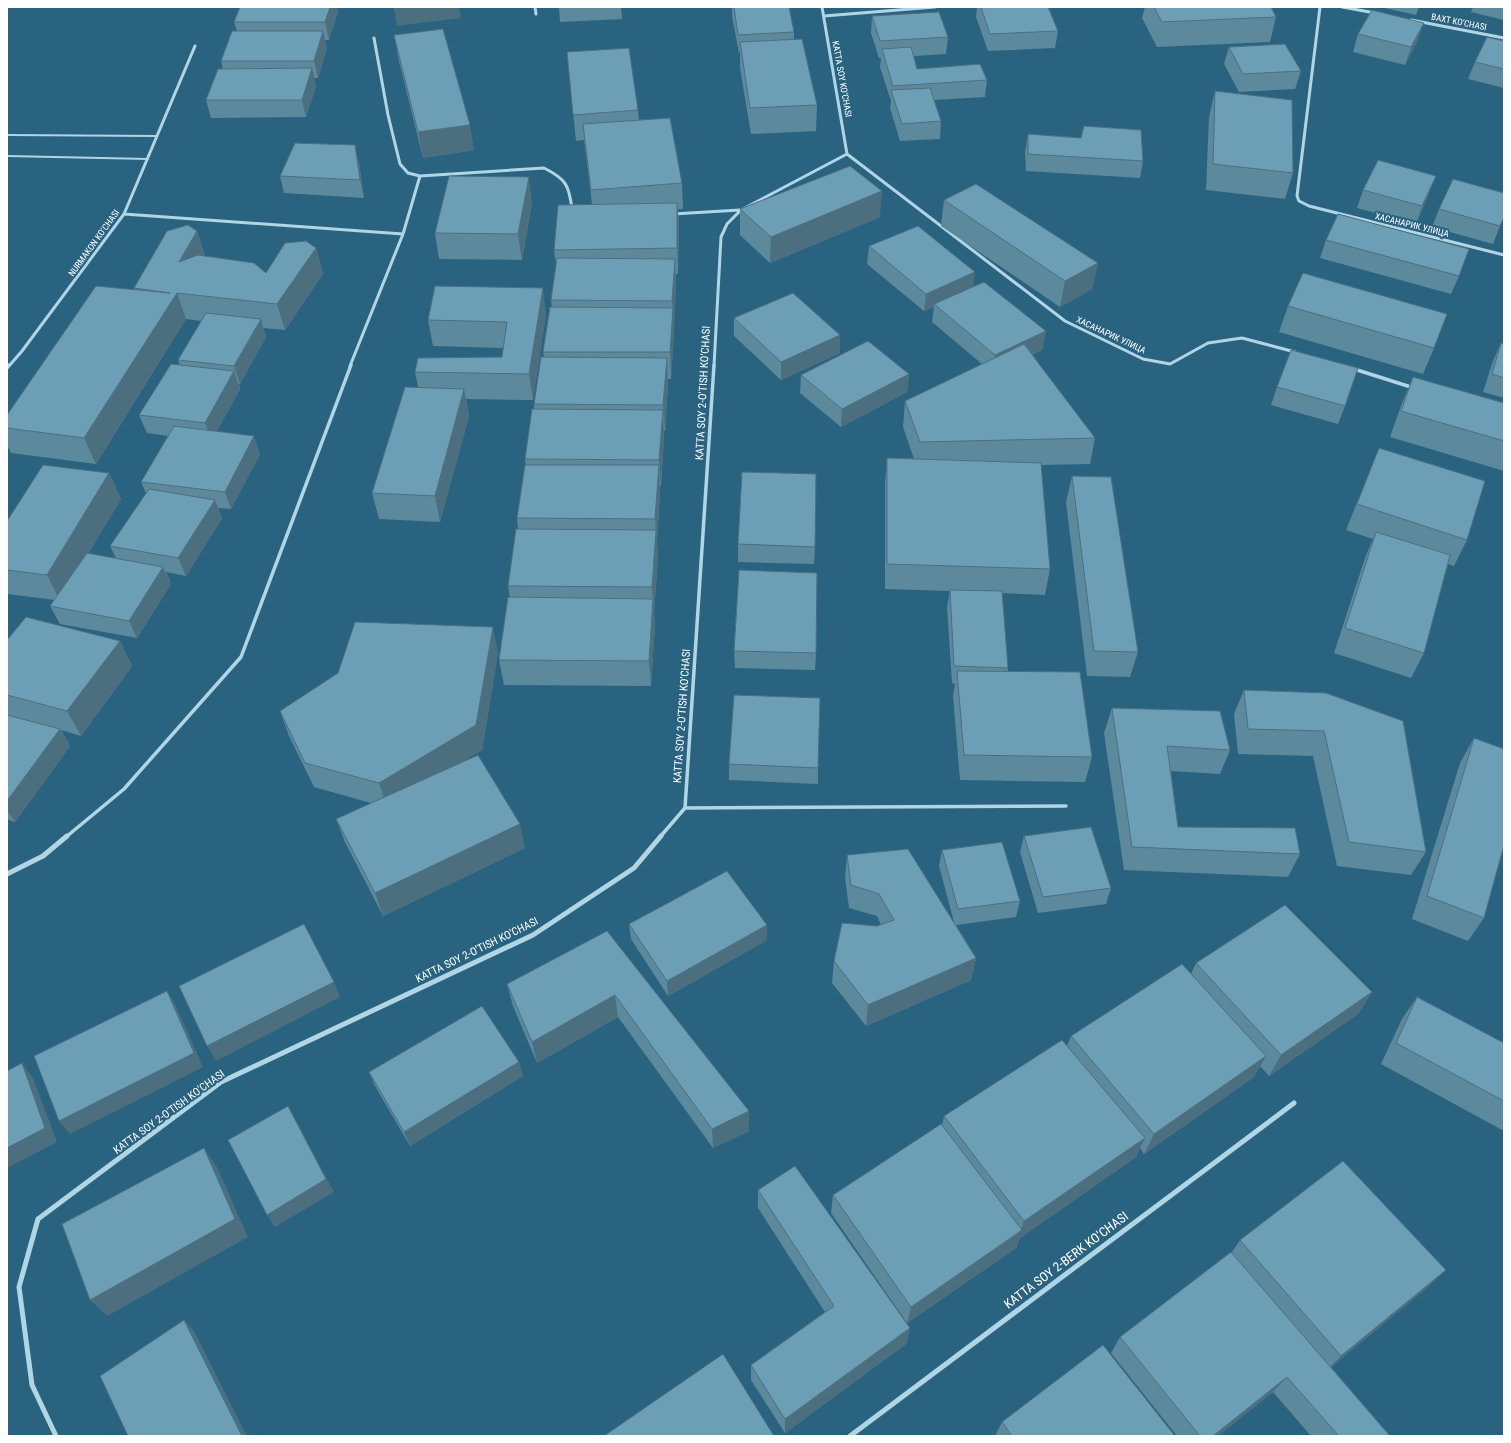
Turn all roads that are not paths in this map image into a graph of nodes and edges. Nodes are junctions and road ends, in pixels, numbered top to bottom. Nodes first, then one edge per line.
1 (535, 7) edge
2 (822, 7) edge
3 (935, 7) edge
4 (1320, 7) edge
5 (1342, 7) edge
6 (536, 14) dead end
7 (1380, 14) edge
8 (824, 16) junction
9 (1404, 19) edge
10 (374, 38) dead end
11 (1504, 38) edge
12 (195, 46) dead end
13 (7, 134) edge
14 (157, 136) junction
15 (847, 154) junction
16 (7, 156) edge
17 (148, 159) junction
18 (420, 176) junction
19 (740, 210) junction
20 (576, 213) edge
21 (124, 214) junction
22 (671, 214) edge
23 (403, 234) junction
24 (1504, 255) edge
25 (1297, 352) edge
26 (7, 368) edge
27 (1351, 368) edge
28 (1420, 389) edge
29 (1066, 806) dead end
30 (685, 808) junction
31 (7, 874) edge
32 (1294, 1103) dead end
33 (56, 1436) edge
34 (850, 1436) edge

1 - 6 street
2 - 8 street, KATTA SOY KO'CHASI
3 - 8 street
4 - 24 street, ХАСАНАРИК УЛИЦА
5 - 7 street
8 - 15 street, KATTA SOY KO'CHASI
9 - 11 street, BAXT KO'CHASI
10 - 18 street
12 - 14 street, NURMAKON KO'CHASI
13 - 14 lane
14 - 17 street, NURMAKON KO'CHASI
15 - 19 street, KATTA SOY 2-O'TISH KO'CHASI
15 - 25 street, ХАСАНАРИК УЛИЦА
16 - 17 lane
17 - 21 street, NURMAKON KO'CHASI
18 - 20 street
18 - 23 street
19 - 22 street
19 - 30 street, KATTA SOY 2-O'TISH KO'CHASI
21 - 23 street
21 - 26 street, NURMAKON KO'CHASI
23 - 31 street
27 - 28 street
29 - 30 street
30 - 33 street, KATTA SOY 2-O'TISH KO'CHASI
32 - 34 street, KATTA SOY 2-BERK KO'CHASI

